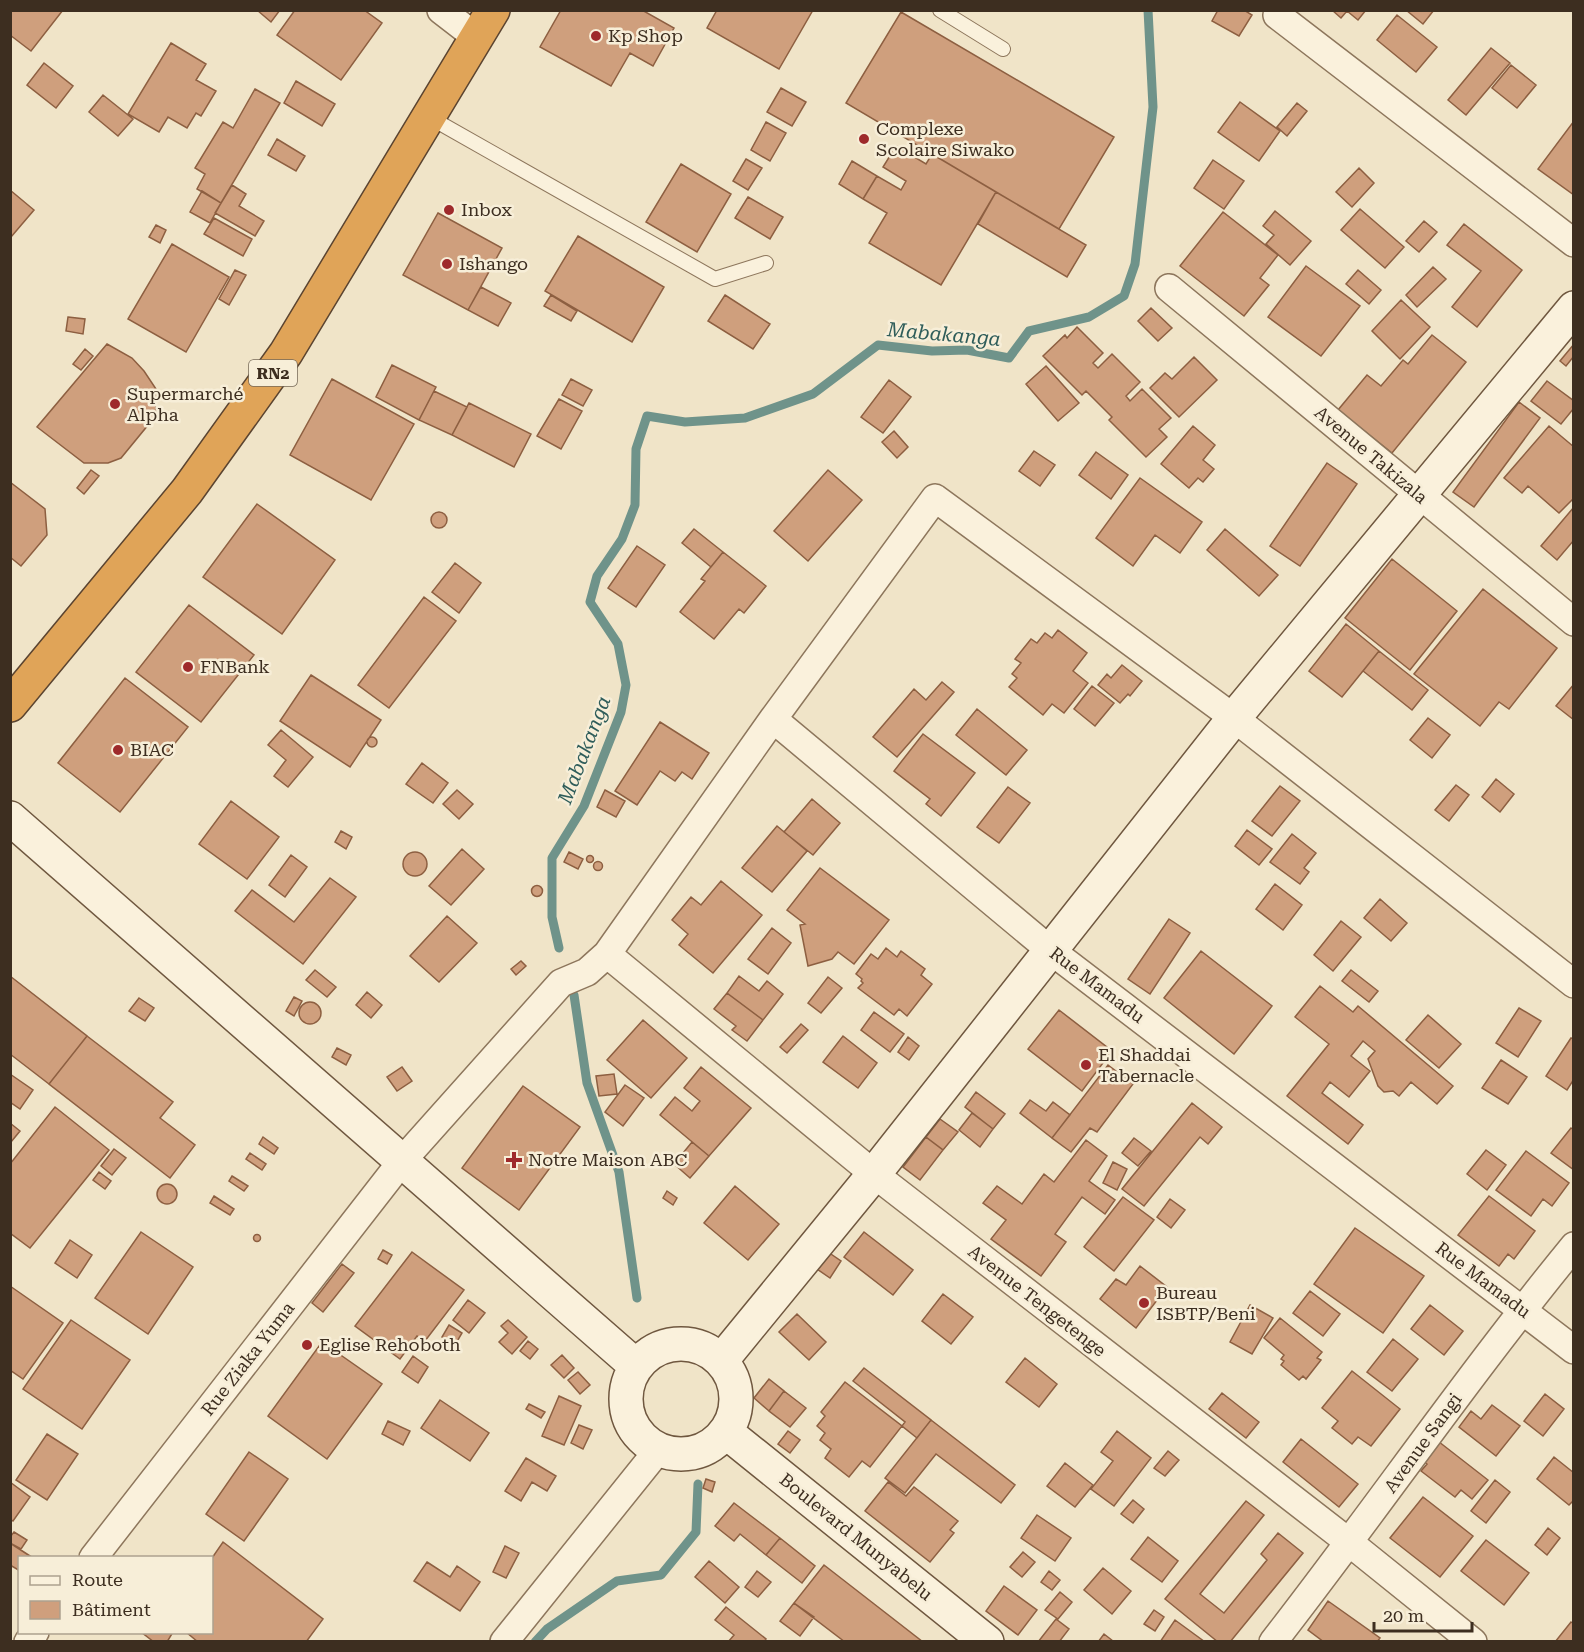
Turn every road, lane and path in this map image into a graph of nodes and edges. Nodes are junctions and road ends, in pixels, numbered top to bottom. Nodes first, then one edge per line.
1 (441, 10) edge
2 (940, 10) edge
3 (1277, 15) dead end
4 (484, 24) edge
5 (1003, 49) dead end
6 (429, 117) junction
7 (1574, 243) edge
8 (766, 263) dead end
9 (1170, 288) dead end
10 (1574, 308) edge
11 (1419, 495) junction
12 (1574, 622) edge
13 (10, 705) edge
14 (1234, 718) junction
15 (772, 719) junction
16 (10, 818) edge
17 (1050, 950) junction
18 (607, 954) junction
19 (1574, 984) edge
20 (402, 1161) junction
21 (874, 1174) junction
22 (1574, 1246) edge
23 (1522, 1309) junction
24 (1574, 1350) edge
25 (721, 1361) junction
26 (636, 1366) junction
27 (726, 1432) junction
28 (658, 1449) junction
29 (1350, 1543) junction
30 (94, 1556) edge
31 (978, 1639) edge
32 (504, 1641) edge
33 (1273, 1641) edge
34 (1473, 1641) edge

1 - 4 street
2 - 5 lane
3 - 7 street
4 - 6 highway, RN2
6 - 8 lane
6 - 13 highway, RN2
9 - 11 street, Avenue Takizala
10 - 11 street
11 - 12 street, Avenue Takizala
11 - 14 street
14 - 15 street
14 - 17 street
14 - 19 street
15 - 17 street, Rue Mamadu
15 - 18 street
16 - 20 street
17 - 21 street
17 - 23 street, Rue Mamadu
18 - 20 street, Rue Ziaka Yuma
18 - 21 street, Avenue Tengetenge
20 - 26 street
20 - 30 street, Rue Ziaka Yuma
21 - 25 street
21 - 29 street, Avenue Tengetenge
22 - 23 street, Avenue Sangi
23 - 24 street, Rue Mamadu
23 - 29 street, Avenue Sangi
25 - 26 street
25 - 27 street
26 - 28 street
27 - 28 street
27 - 31 street, Boulevard Munyabelu
28 - 32 street
29 - 33 street, Avenue Sangi
29 - 34 street, Avenue Tengetenge

